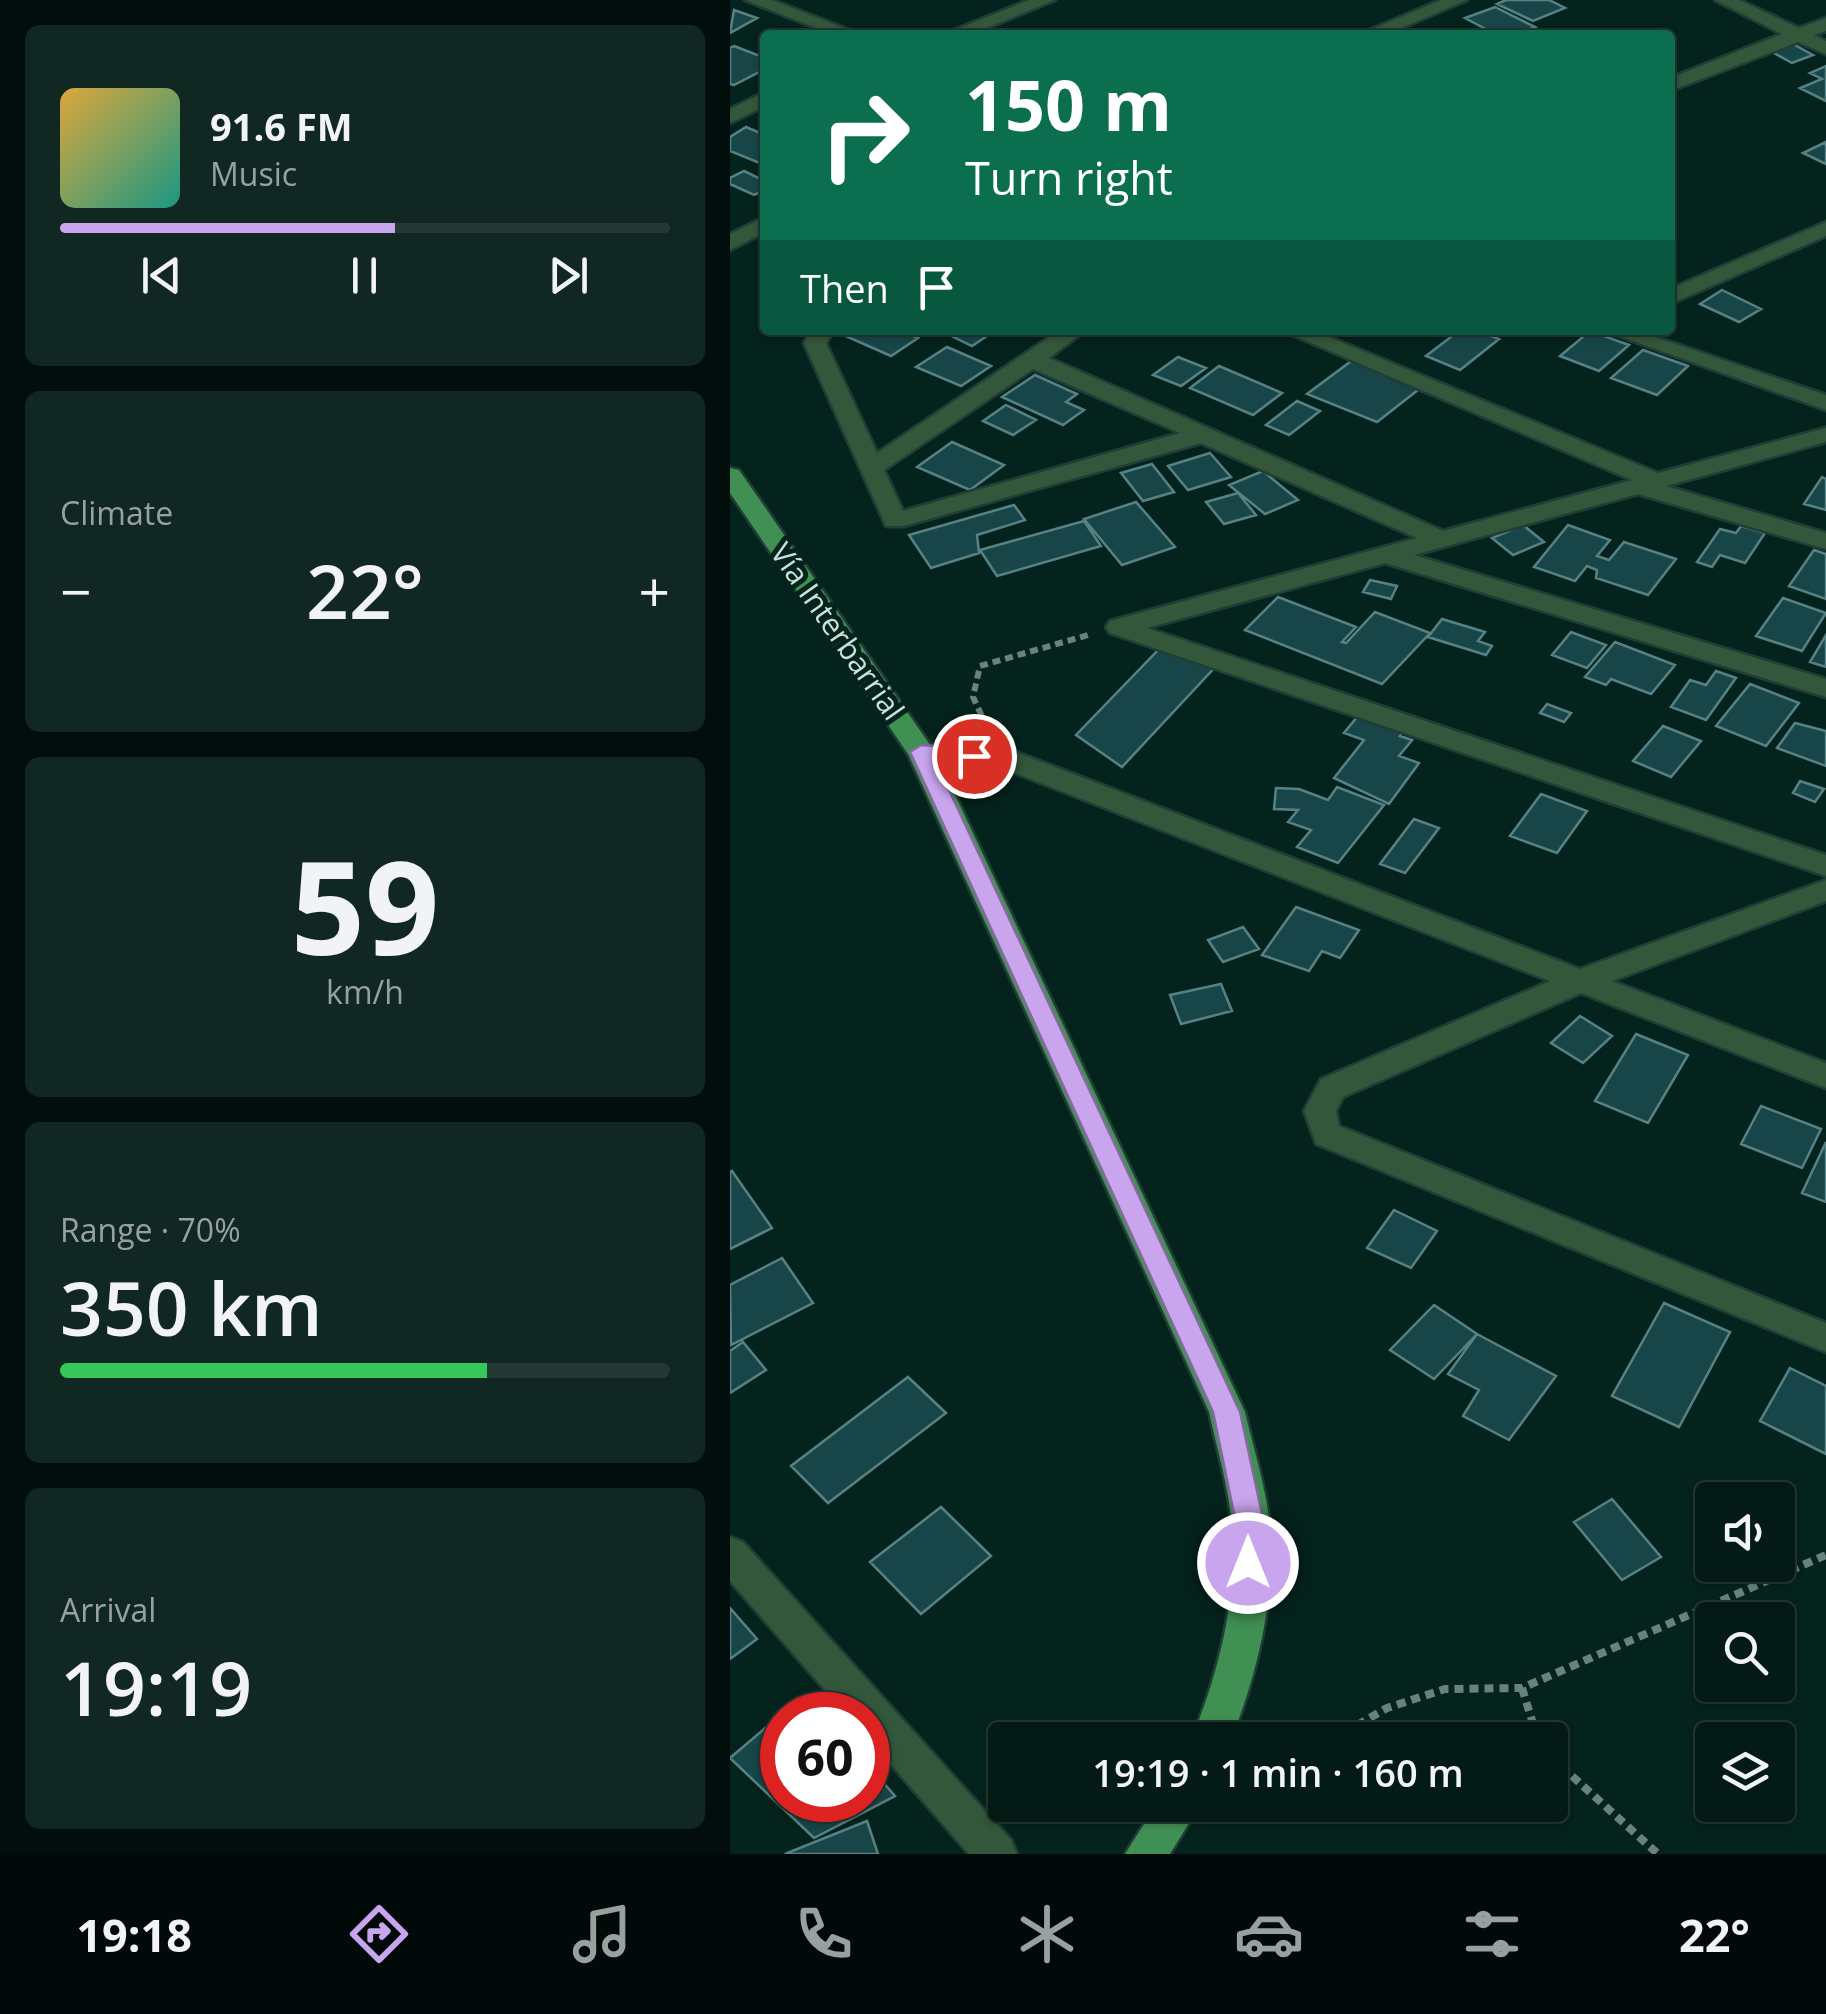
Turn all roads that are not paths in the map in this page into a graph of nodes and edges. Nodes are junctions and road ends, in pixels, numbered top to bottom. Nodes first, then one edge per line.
1 (754, 0) edge
2 (1046, 0) edge
3 (1458, 0) edge
4 (1724, 0) edge
5 (1826, 24) edge
6 (838, 30) edge
7 (965, 30) edge
8 (1381, 30) edge
9 (1800, 35) junction
10 (1826, 48) edge
11 (1675, 83) edge
12 (760, 101) edge
13 (730, 118) edge
14 (760, 226) edge
15 (1826, 228) edge
16 (730, 243) edge
17 (1675, 295) edge
18 (820, 335) edge
19 (1067, 335) edge
20 (1304, 335) edge
21 (1628, 335) edge
22 (1031, 360) junction
23 (1826, 403) edge
24 (1205, 434) junction
25 (1826, 436) edge
26 (868, 468) junction
27 (730, 475) edge
28 (1647, 483) junction
29 (1442, 540) junction
30 (1826, 541) edge
31 (1387, 556) junction
32 (1826, 688) edge
33 (921, 752) junction
34 (1826, 866) edge
35 (1826, 890) edge
36 (1580, 982) junction
37 (1826, 1076) edge
38 (1826, 1338) edge
39 (730, 1554) edge
40 (1220, 1722) edge
41 (1168, 1822) edge
42 (996, 1854) edge
43 (1146, 1854) edge

1 - 6 street
2 - 7 street
3 - 8 street
4 - 9 street
5 - 9 street
9 - 10 street
9 - 11 street
12 - 13 street
14 - 16 street
15 - 17 street
18 - 26 street
19 - 22 street
20 - 28 street
21 - 23 street
22 - 24 street
22 - 26 street
24 - 26 street
24 - 29 street
25 - 28 street
27 - 33 main road, Vía Interbarrial
28 - 29 street
28 - 30 street
29 - 31 street
31 - 32 street
31 - 34 street
33 - 36 street
33 - 40 main road, Vía Interbarrial
35 - 36 street
36 - 37 street
36 - 38 street
39 - 42 street
41 - 43 main road

